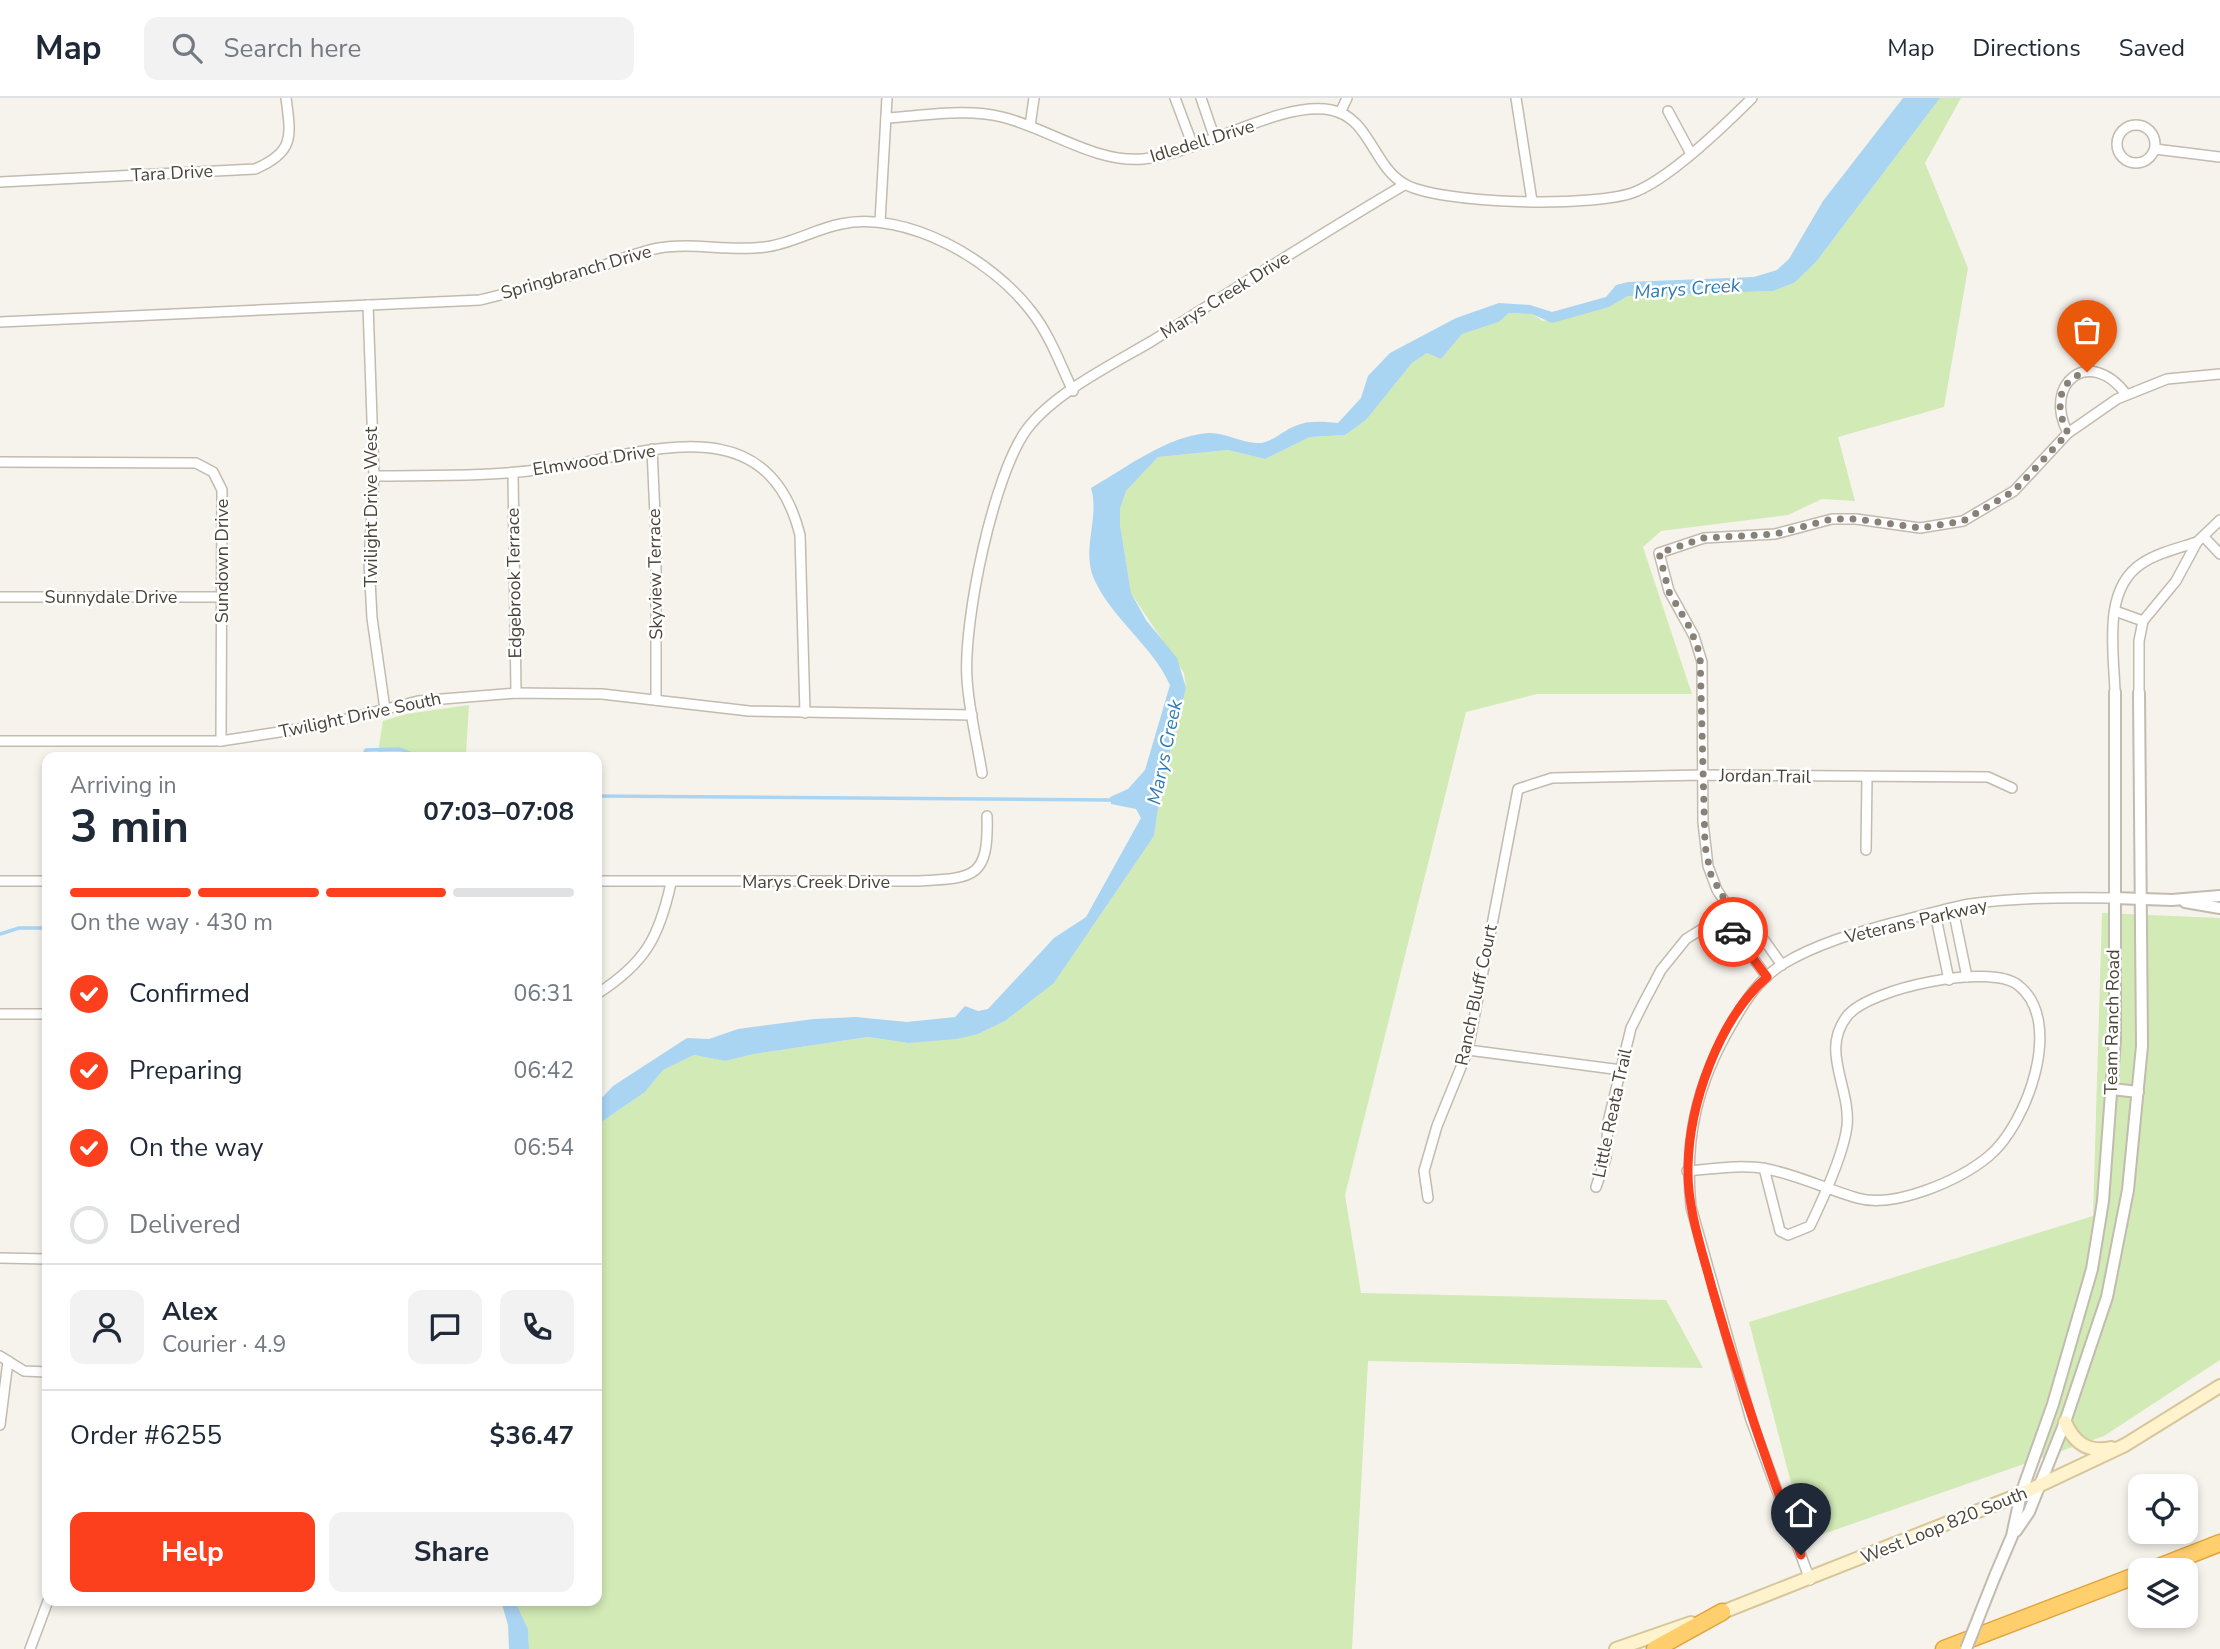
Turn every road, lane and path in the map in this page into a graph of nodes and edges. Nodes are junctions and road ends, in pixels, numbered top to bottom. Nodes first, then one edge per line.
1 (286, 98) edge
2 (887, 98) edge
3 (1034, 98) edge
4 (1175, 98) edge
5 (1201, 98) edge
6 (1348, 98) edge
7 (1516, 98) edge
8 (1752, 98) edge
9 (1668, 111) dead end
10 (1340, 113) junction
11 (886, 118) junction
12 (1030, 126) junction
13 (1215, 139) junction
14 (1193, 146) junction
15 (2155, 149) junction
16 (1690, 152) junction
17 (2220, 157) edge
18 (0, 182) edge
19 (1404, 185) junction
20 (1532, 201) junction
21 (880, 222) junction
22 (368, 305) junction
23 (0, 322) edge
24 (2220, 374) edge
25 (1073, 391) junction
26 (2126, 394) junction
27 (2068, 433) junction
28 (652, 449) junction
29 (0, 462) edge
30 (513, 473) junction
31 (374, 476) junction
32 (2220, 520) edge
33 (2201, 540) junction
34 (2220, 555) edge
35 (0, 597) edge
36 (223, 597) junction
37 (2115, 611) junction
38 (2143, 621) junction
39 (2115, 692) joint
40 (516, 693) junction
41 (2138, 693) joint
42 (656, 700) junction
43 (385, 709) junction
44 (805, 713) junction
45 (972, 715) junction
46 (0, 741) edge
47 (221, 741) junction
48 (982, 773) dead end
49 (1703, 775) junction
50 (1867, 777) junction
51 (2012, 788) dead end
52 (1518, 789) joint
53 (987, 816) dead end
54 (1866, 850) dead end
55 (0, 881) edge
56 (42, 881) edge
57 (602, 881) edge
58 (671, 883) junction
59 (2220, 897) edge
60 (2113, 898) junction
61 (2139, 899) junction
62 (2172, 900) junction
63 (2220, 908) edge
64 (1953, 909) junction
65 (1731, 911) junction
66 (1935, 913) junction
67 (1782, 965) junction
68 (1767, 977) junction
69 (1967, 977) junction
70 (1949, 980) junction
71 (602, 990) edge
72 (0, 1014) edge
73 (42, 1014) edge
74 (1468, 1050) junction
75 (1621, 1070) junction
76 (2112, 1089) junction
77 (2137, 1092) junction
78 (1764, 1168) junction
79 (1687, 1171) junction
80 (1596, 1187) dead end
81 (1826, 1188) junction
82 (1428, 1198) dead end
83 (0, 1258) edge
84 (42, 1259) edge
85 (2086, 1290) junction
86 (2108, 1297) junction
87 (4, 1358) edge
88 (42, 1372) edge
89 (2220, 1386) edge
90 (2065, 1422) junction
91 (0, 1425) edge
92 (2125, 1445) junction
93 (2040, 1485) junction
94 (2021, 1494) junction
95 (2012, 1536) junction
96 (2220, 1536) edge
97 (2220, 1543) edge
98 (2196, 1552) junction
99 (2181, 1558) edge
100 (2128, 1579) edge
101 (1810, 1580) junction
102 (46, 1606) edge
103 (1722, 1612) junction
104 (30, 1649) edge
105 (1616, 1649) edge
106 (1656, 1649) edge
107 (1944, 1649) edge
108 (1966, 1649) edge

1 - 18 street, Tara Drive
2 - 11 street
3 - 12 street
4 - 14 street
5 - 13 street
6 - 10 street
7 - 20 street
8 - 16 street
9 - 16 street
10 - 13 street, Idledell Drive
10 - 19 street
11 - 12 street, Idledell Drive
11 - 21 street
12 - 14 street, Idledell Drive
13 - 14 street, Idledell Drive
15 - 15 street
15 - 17 street
16 - 20 street
19 - 20 street
19 - 25 street, Marys Creek Drive
21 - 22 street, Springbranch Drive
21 - 25 street, Springbranch Drive
22 - 23 street, Springbranch Drive
22 - 31 street, Twilight Drive West
24 - 26 street
25 - 45 street, Marys Creek Drive
26 - 27 street
26 - 27 street
27 - 49 street
28 - 30 street, Elmwood Drive
28 - 42 street, Skyview Terrace
28 - 44 street, Elmwood Drive
29 - 36 street, Sundown Drive
30 - 31 street, Elmwood Drive
30 - 40 street, Edgebrook Terrace
31 - 43 street, Twilight Drive West
32 - 33 street, Team Ranch Road
33 - 34 street
33 - 37 street, Team Ranch Road
33 - 38 street, Team Ranch Road
35 - 36 street, Sunnydale Drive
36 - 47 street, Sundown Drive
37 - 38 street
37 - 39 street, Team Ranch Road
38 - 41 street, Team Ranch Road
39 - 60 street, Team Ranch Road
40 - 42 street, Twilight Drive South
40 - 43 street, Twilight Drive South
41 - 61 street, Team Ranch Road
42 - 44 street, Twilight Drive South
43 - 47 street, Twilight Drive South
44 - 45 street, Twilight Drive South
45 - 48 street, Marys Creek Drive
46 - 47 street, Twilight Drive South
49 - 50 street, Jordan Trail
49 - 52 street, Jordan Trail
49 - 65 street
50 - 51 street, Jordan Trail
50 - 54 street
52 - 74 street, Ranch Bluff Court
53 - 58 street, Marys Creek Drive
55 - 56 street
57 - 58 street, Marys Creek Drive
58 - 71 street
59 - 62 street, Veterans Parkway
60 - 61 street, Veterans Parkway
60 - 64 street, Veterans Parkway
60 - 76 street, Team Ranch Road
61 - 62 street, Veterans Parkway
61 - 77 street, Team Ranch Road
62 - 63 street, Veterans Parkway
64 - 66 street, Veterans Parkway
64 - 69 street
65 - 67 street
65 - 68 street
65 - 75 street, Little Reata Trail
66 - 67 street, Veterans Parkway
66 - 70 street
67 - 68 street, Veterans Parkway
68 - 79 street, Veterans Parkway
69 - 70 street
69 - 81 street
70 - 81 street
72 - 73 street
74 - 75 street
74 - 82 street, Ranch Bluff Court
75 - 80 street, Little Reata Trail
76 - 77 street
76 - 85 street, Team Ranch Road
77 - 86 street, Team Ranch Road
78 - 79 street
78 - 81 street
78 - 81 street
79 - 101 street, Veterans Parkway
83 - 84 street
85 - 86 street
85 - 94 street, Team Ranch Road
86 - 90 street, Team Ranch Road
87 - 88 street
87 - 91 street
89 - 92 main road, West Loop 820 South
90 - 92 main road
90 - 93 street, Team Ranch Road
92 - 93 main road, West Loop 820 South
93 - 94 main road, West Loop 820 South
93 - 95 street, Team Ranch Road
94 - 95 street, Team Ranch Road
94 - 101 main road, West Loop 820 South
95 - 108 street, Team Ranch Road, bridge
96 - 98 highway
97 - 98 highway
98 - 99 highway
100 - 107 highway
101 - 103 main road, West Loop 820 South
102 - 104 street
103 - 105 main road, West Loop 820 South
103 - 106 highway

